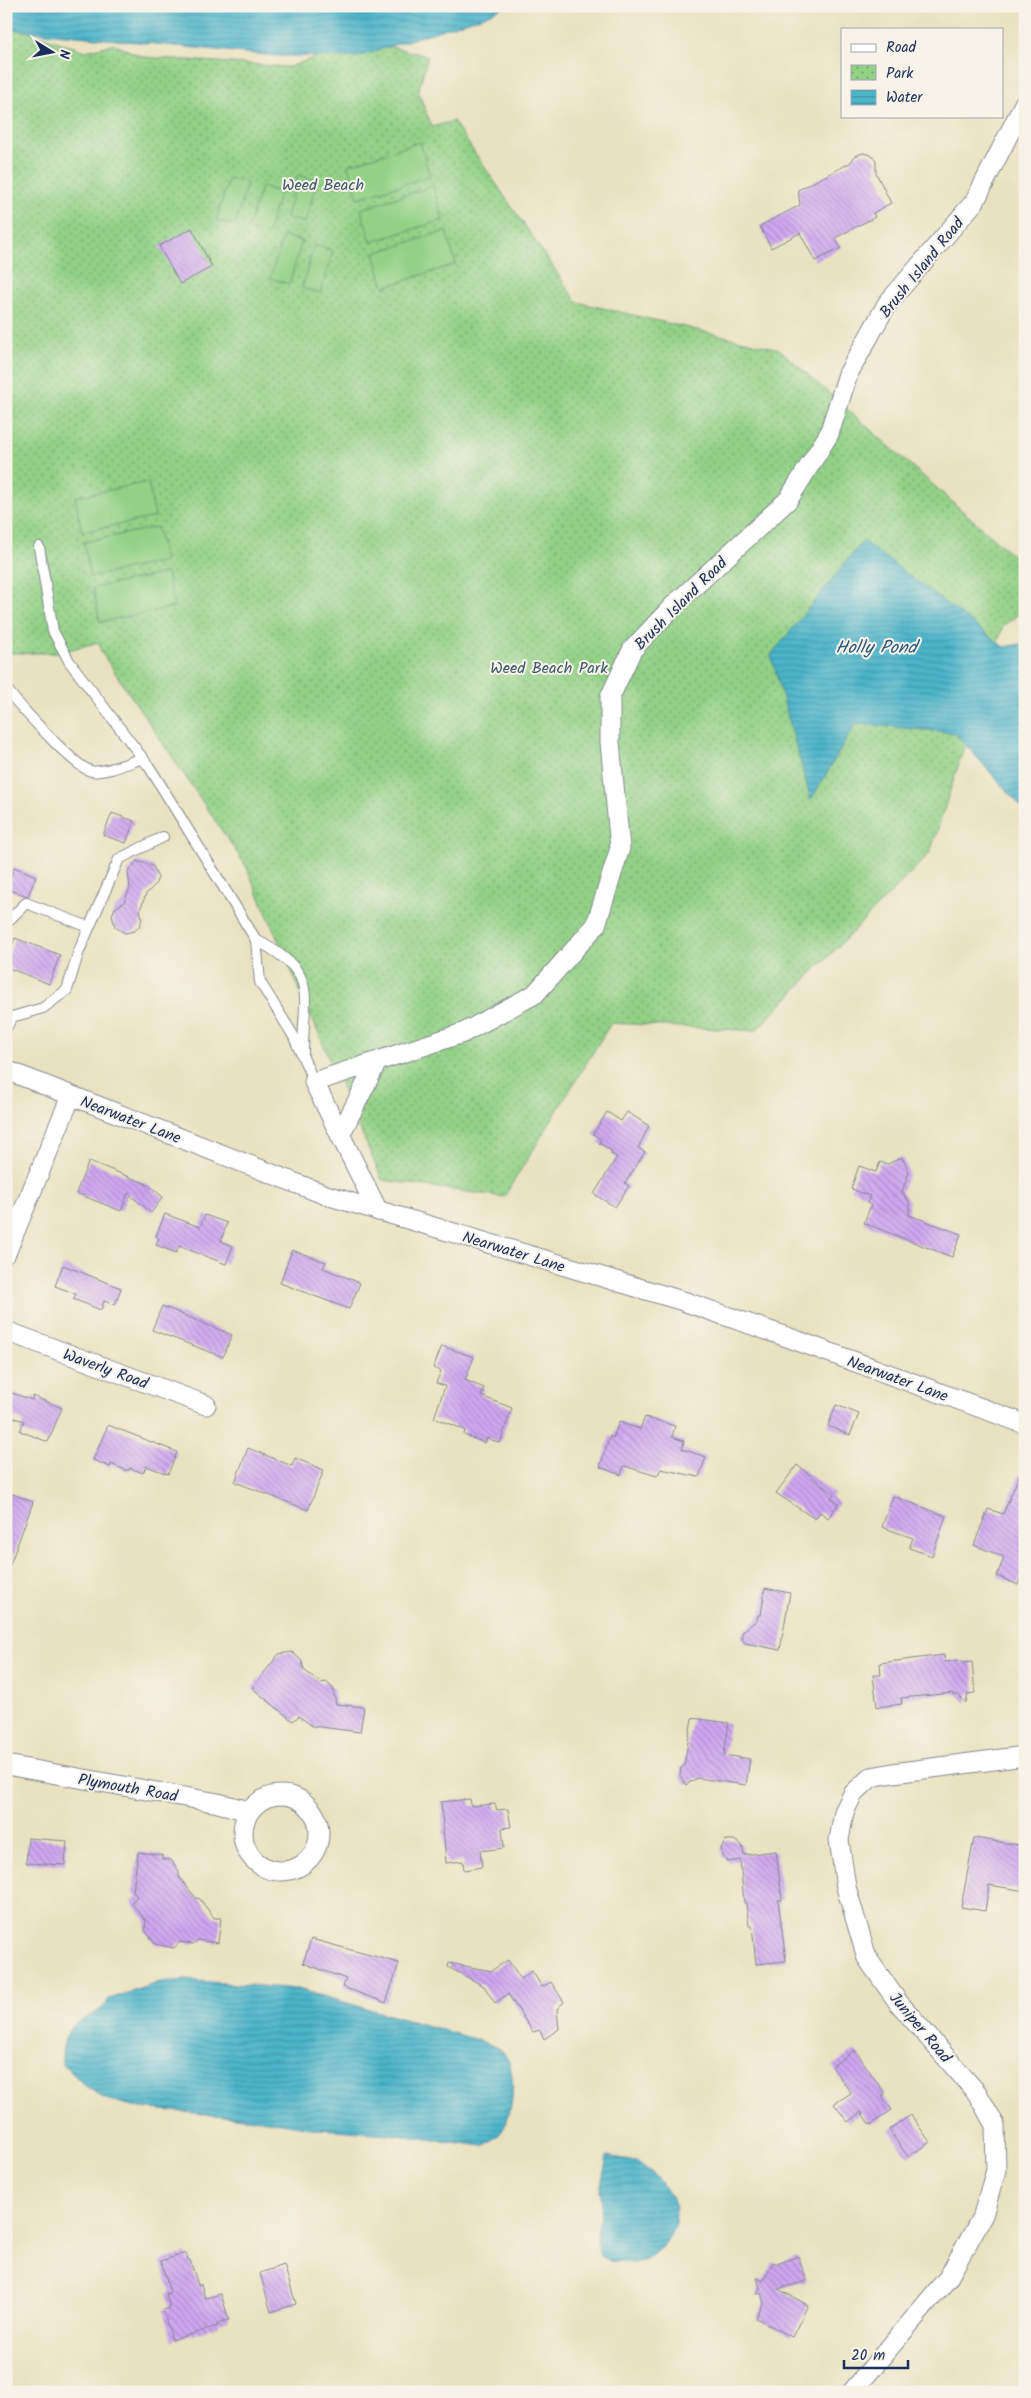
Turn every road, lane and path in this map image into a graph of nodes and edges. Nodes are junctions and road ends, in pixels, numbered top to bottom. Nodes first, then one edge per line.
1 (1025, 102) edge
2 (39, 547) dead end
3 (6, 689) edge
4 (143, 758) junction
5 (163, 837) dead end
6 (6, 923) edge
7 (89, 927) junction
8 (256, 940) junction
9 (9, 1014) edge
10 (6, 1028) edge
11 (303, 1056) junction
12 (377, 1062) junction
13 (6, 1070) edge
14 (314, 1082) junction
15 (71, 1096) junction
16 (340, 1135) junction
17 (378, 1211) junction
18 (6, 1253) edge
19 (6, 1330) edge
20 (206, 1405) dead end
21 (1025, 1424) edge
22 (1025, 1756) edge
23 (6, 1765) edge
24 (249, 1811) junction
25 (852, 2392) edge

1 - 12 street, Brush Island Road
2 - 4 lane
3 - 4 lane
4 - 8 lane
5 - 7 lane
6 - 7 lane
7 - 9 lane
8 - 11 lane
8 - 11 lane
9 - 10 lane
11 - 14 lane
12 - 14 street, Brush Island Road
12 - 16 street
13 - 15 street, Nearwater Lane
14 - 16 street
15 - 17 street, Nearwater Lane
15 - 18 street
16 - 17 street
17 - 21 street, Nearwater Lane
19 - 20 street, Waverly Road
22 - 25 street, Juniper Road
23 - 24 street, Plymouth Road
24 - 24 street

